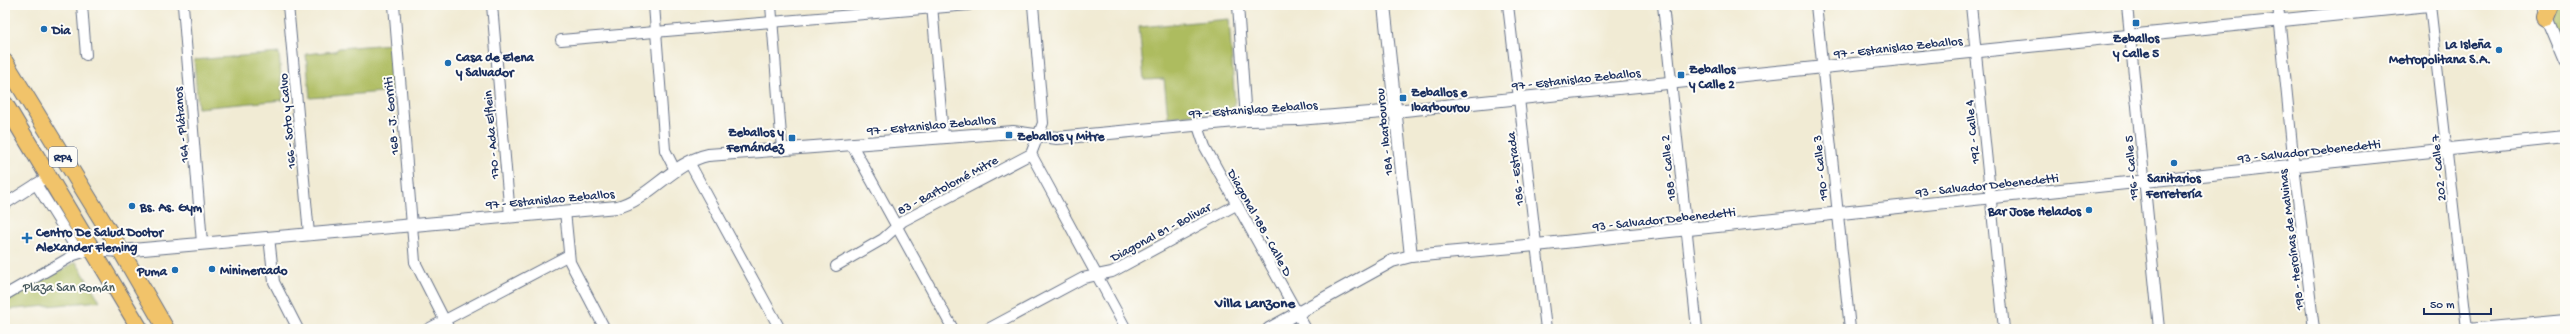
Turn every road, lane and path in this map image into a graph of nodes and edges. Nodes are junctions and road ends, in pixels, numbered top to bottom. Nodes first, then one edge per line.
1 (82, 5) edge
2 (183, 5) edge
3 (288, 5) edge
4 (394, 5) edge
5 (492, 5) edge
6 (654, 5) edge
7 (771, 5) edge
8 (970, 5) edge
9 (1033, 5) edge
10 (1238, 5) edge
11 (1384, 5) edge
12 (1508, 5) edge
13 (1663, 5) edge
14 (1816, 5) edge
15 (1971, 5) edge
16 (2127, 5) edge
17 (2278, 5) edge
18 (2429, 5) edge
19 (932, 7) edge
20 (2546, 9) edge
21 (2280, 20) junction
22 (772, 22) junction
23 (656, 30) junction
24 (2130, 34) junction
25 (561, 40) dead end
26 (1976, 52) junction
27 (86, 55) dead end
28 (2565, 60) edge
29 (5, 62) edge
30 (1822, 68) junction
31 (1671, 82) junction
32 (1519, 98) junction
33 (5, 104) edge
34 (1395, 111) junction
35 (1246, 120) junction
36 (1198, 126) junction
37 (943, 136) junction
38 (1039, 136) junction
39 (2565, 137) edge
40 (852, 145) junction
41 (782, 149) junction
42 (2448, 150) junction
43 (1031, 154) junction
44 (689, 162) junction
45 (2294, 166) junction
46 (675, 170) junction
47 (43, 180) junction
48 (2144, 181) junction
49 (1990, 198) junction
50 (5, 204) edge
51 (1236, 205) junction
52 (565, 211) junction
53 (1837, 213) junction
54 (510, 216) junction
55 (412, 224) junction
56 (897, 226) junction
57 (1686, 229) junction
58 (309, 234) junction
59 (269, 237) junction
60 (202, 243) junction
61 (1536, 245) junction
62 (86, 251) junction
63 (121, 251) junction
64 (567, 256) junction
65 (1411, 256) junction
66 (836, 266) dead end
67 (1097, 275) junction
68 (5, 295) edge
69 (1297, 314) junction
70 (2565, 320) edge
71 (447, 325) edge
72 (140, 329) edge
73 (166, 329) edge
74 (298, 329) edge
75 (428, 329) edge
76 (605, 329) edge
77 (780, 329) edge
78 (953, 329) edge
79 (988, 329) edge
80 (1126, 329) edge
81 (1269, 329) edge
82 (1306, 329) edge
83 (1546, 329) edge
84 (1697, 329) edge
85 (1850, 329) edge
86 (2004, 329) edge
87 (2159, 329) edge
88 (2314, 329) edge
89 (2467, 329) edge

1 - 27 street
2 - 60 street, 164 - Plátanos
3 - 58 street, 166 - Soto y Calvo
4 - 55 street, 168 - J. Gorriti
5 - 54 street, 170 - Ada Elflein
6 - 23 street
7 - 22 street
8 - 19 street
9 - 38 street
10 - 35 street
11 - 34 street, 184 - Ibarbourou
12 - 32 street, 186 - Estrada
13 - 31 street, 188 - Calle 2
14 - 30 street, 190 - Calle 3
15 - 26 street, 192 - Calle 4
16 - 24 street, 196 - Calle 5
17 - 21 street, 198 - Heroínas de Malvinas
18 - 21 street, 97 - Estanislao Zeballos
18 - 42 street, 202 - Calle 7
19 - 22 street
19 - 37 street
20 - 28 street
21 - 24 street, 97 - Estanislao Zeballos
21 - 45 street, 198 - Heroínas de Malvinas
22 - 23 street
22 - 41 street
23 - 25 street
23 - 46 street
24 - 26 street, 97 - Estanislao Zeballos
24 - 48 street, 196 - Calle 5
26 - 30 street, 97 - Estanislao Zeballos
26 - 49 street, 192 - Calle 4
29 - 63 main road, RP4
30 - 31 street, 97 - Estanislao Zeballos
30 - 53 street, 190 - Calle 3
31 - 32 street, 97 - Estanislao Zeballos
31 - 57 street, 188 - Calle 2
32 - 34 street, 97 - Estanislao Zeballos
32 - 61 street, 186 - Estrada
33 - 47 main road, RP4
34 - 35 street, 97 - Estanislao Zeballos
34 - 65 street, 184 - Ibarbourou
35 - 36 street, 97 - Estanislao Zeballos
36 - 38 street, 97 - Estanislao Zeballos
36 - 51 street, Diagonal 188 - Calle D
37 - 38 street, 97 - Estanislao Zeballos
37 - 40 street, 97 - Estanislao Zeballos
38 - 43 street
39 - 42 street, 93 - Salvador Debenedetti
40 - 41 street, 97 - Estanislao Zeballos
40 - 56 street
41 - 44 street, 97 - Estanislao Zeballos
42 - 45 street, 93 - Salvador Debenedetti
42 - 89 street, 202 - Calle 7
43 - 56 street, 83 - Bartolomé Mitre
43 - 67 street
44 - 46 street, 97 - Estanislao Zeballos
44 - 77 street
45 - 48 street, 93 - Salvador Debenedetti
45 - 88 street, 198 - Heroínas de Malvinas
46 - 52 street, 97 - Estanislao Zeballos
47 - 50 street
47 - 62 main road, RP4
48 - 49 street, 93 - Salvador Debenedetti
48 - 87 street, 196 - Calle 5
49 - 53 street, 93 - Salvador Debenedetti
49 - 86 street, 192 - Calle 4
51 - 67 street, Diagonal 81 - Bolivar
51 - 69 street, Diagonal 188 - Calle D
52 - 54 street, 97 - Estanislao Zeballos
52 - 64 street
53 - 57 street, 93 - Salvador Debenedetti
53 - 85 street, 190 - Calle 3
54 - 55 street, 97 - Estanislao Zeballos
55 - 58 street, 97 - Estanislao Zeballos
55 - 71 street, 168 - J. Gorriti
56 - 66 street, 83 - Bartolomé Mitre
56 - 78 street
57 - 61 street, 93 - Salvador Debenedetti
57 - 84 street, 188 - Calle 2
58 - 59 street, 97 - Estanislao Zeballos
59 - 60 street, 97 - Estanislao Zeballos
59 - 74 street
60 - 63 street, 97 - Estanislao Zeballos
61 - 65 street, 93 - Salvador Debenedetti
61 - 83 street, 186 - Estrada
62 - 63 street, 97 - Estanislao Zeballos
62 - 68 street
62 - 72 main road, RP4
63 - 73 main road, RP4
64 - 71 street
64 - 76 street
65 - 69 street, 93 - Salvador Debenedetti
67 - 79 street, Diagonal 81 - Bolivar
67 - 80 street
69 - 81 street, 93 - Salvador Debenedetti
69 - 82 street, Diagonal 188 - Calle D
70 - 89 street
71 - 75 street

